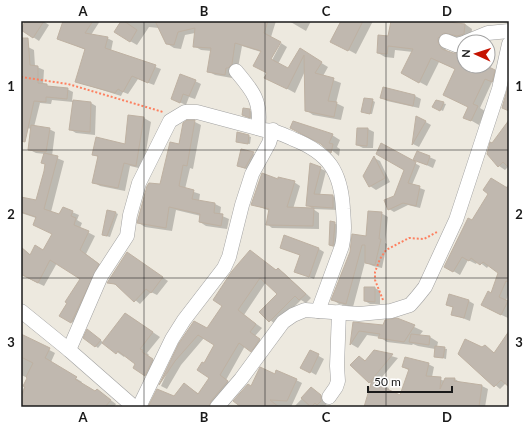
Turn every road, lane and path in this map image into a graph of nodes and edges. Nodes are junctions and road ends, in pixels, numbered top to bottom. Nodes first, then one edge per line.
1 (509, 31) edge
2 (486, 34) edge
3 (446, 41) dead end
4 (509, 44) edge
5 (456, 45) edge
6 (236, 70) dead end
7 (21, 77) edge
8 (176, 116) junction
9 (258, 128) junction
10 (273, 130) junction
11 (453, 227) junction
12 (21, 311) edge
13 (318, 311) junction
14 (339, 312) junction
15 (384, 312) junction
16 (70, 350) junction
17 (329, 397) dead end
18 (134, 407) edge
19 (139, 407) edge
20 (217, 407) edge

1 - 2 street
3 - 5 street
4 - 11 street
6 - 9 street
7 - 8 path
8 - 9 street
8 - 16 street
9 - 10 street
10 - 13 street
10 - 19 street
11 - 15 street
11 - 15 path
12 - 16 street
13 - 14 street
13 - 20 street
14 - 15 street
14 - 17 street
16 - 18 street

